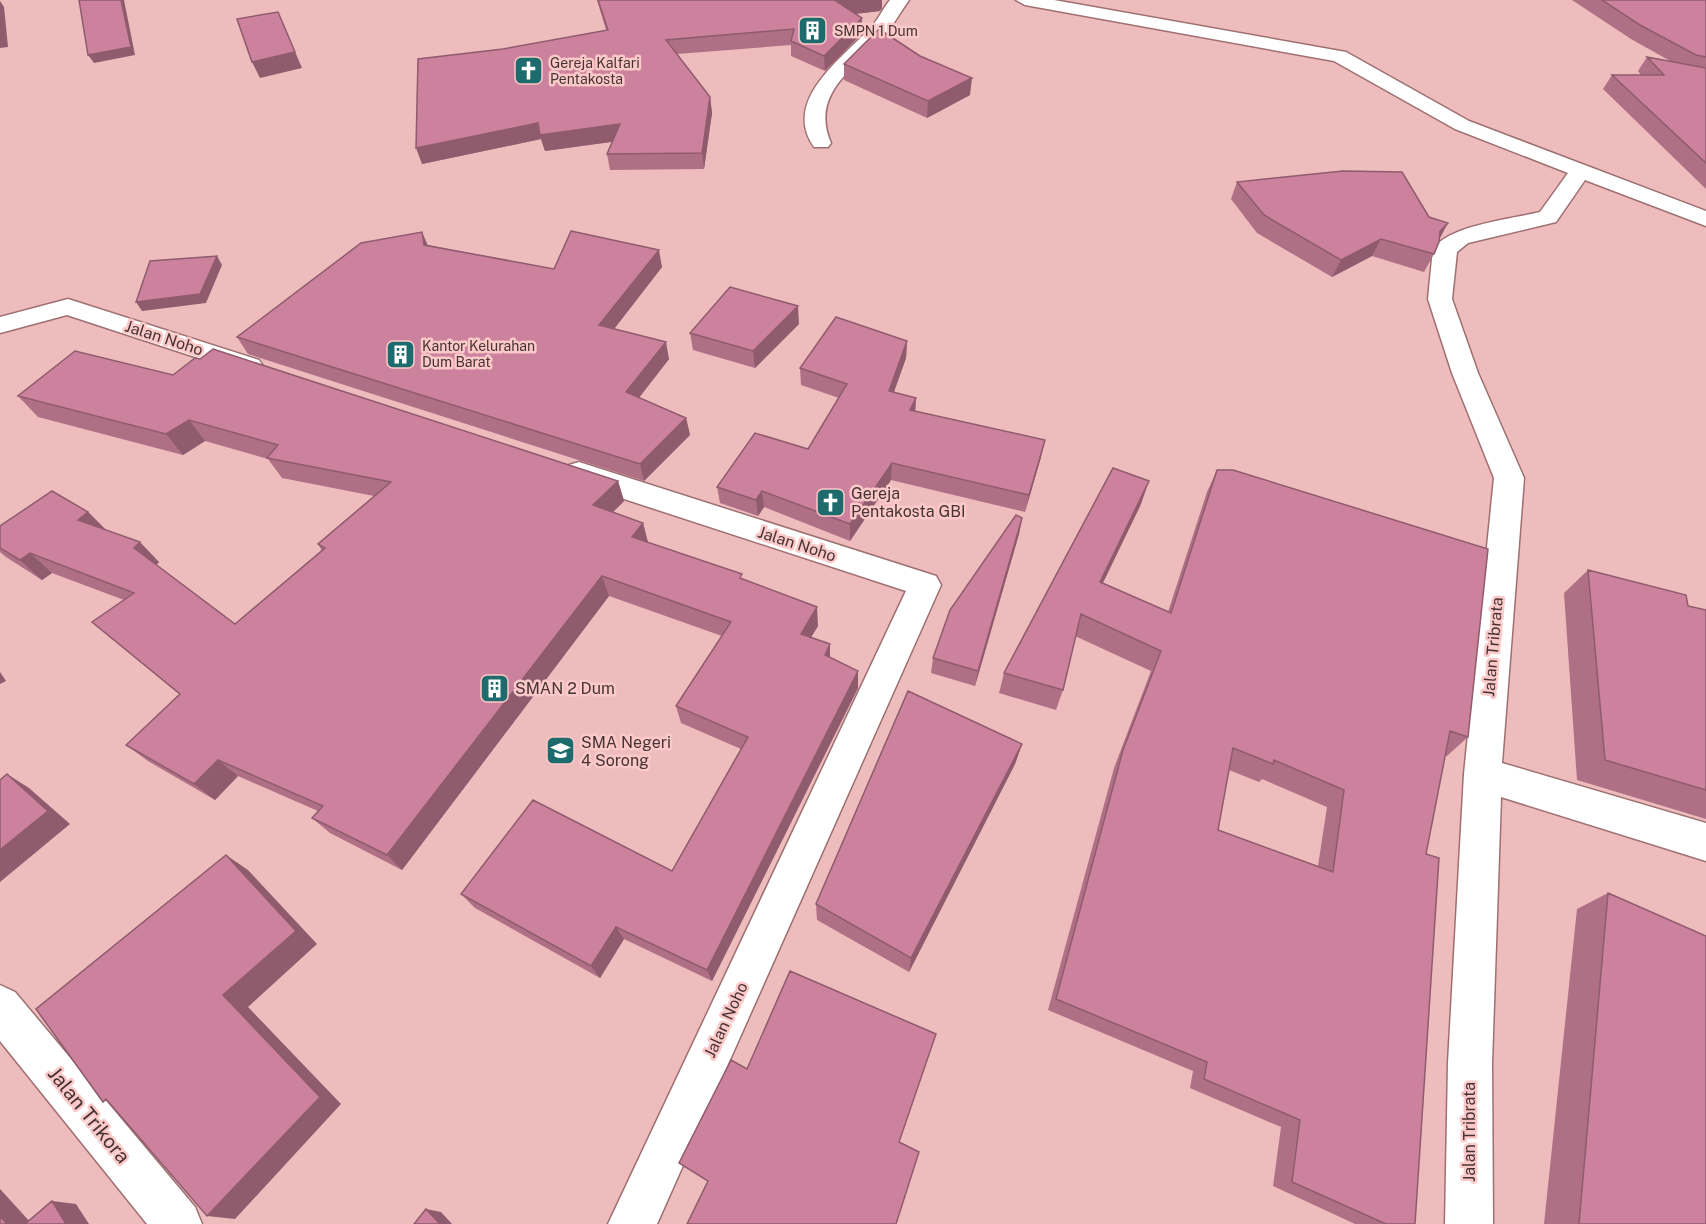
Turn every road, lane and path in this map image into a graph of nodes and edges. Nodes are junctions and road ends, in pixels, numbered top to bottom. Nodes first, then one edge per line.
1 (900, 0) edge
2 (1025, 0) edge
3 (820, 143) dead end
4 (1581, 171) junction
5 (1706, 219) edge
6 (0, 325) edge
7 (279, 375) edge
8 (551, 464) edge
9 (1483, 774) junction
10 (1706, 842) edge
11 (0, 1007) edge
12 (178, 1224) edge
13 (632, 1224) edge
14 (1469, 1224) edge

1 - 3 street
2 - 4 street
4 - 5 street
4 - 9 street, Jalan Tribrata
6 - 7 street, Jalan Noho
8 - 13 street, Jalan Noho
9 - 10 street
9 - 14 street, Jalan Tribrata
11 - 12 street, Jalan Trikora

